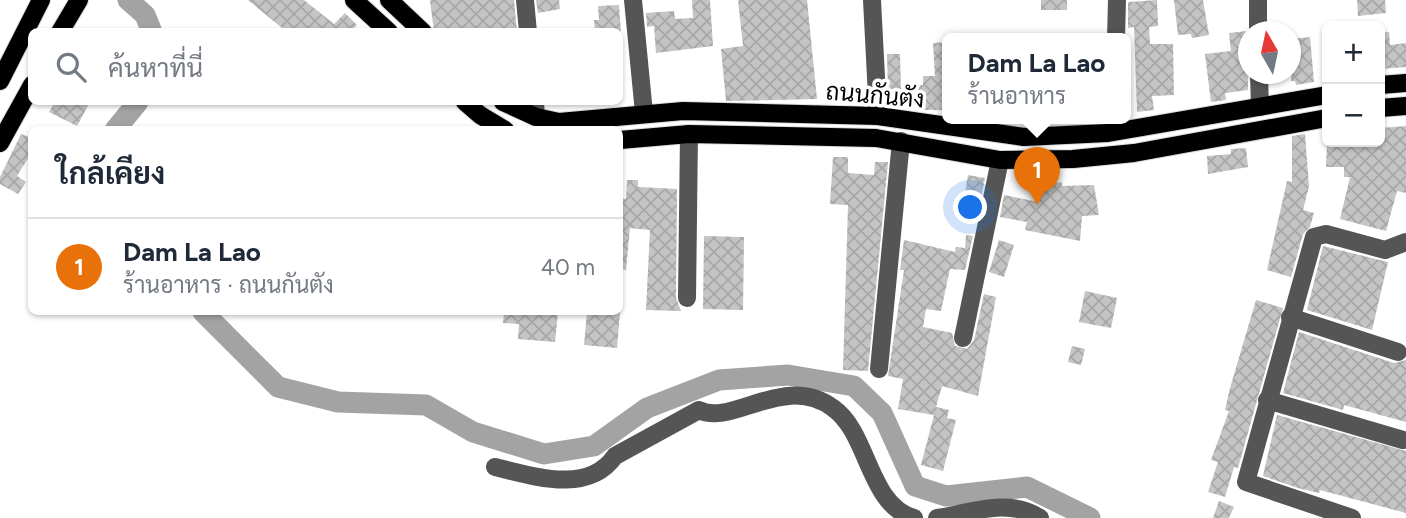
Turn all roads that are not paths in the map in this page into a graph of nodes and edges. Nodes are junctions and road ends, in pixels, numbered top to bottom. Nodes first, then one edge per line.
1 (41, 0) edge
2 (79, 0) edge
3 (354, 0) edge
4 (389, 0) edge
5 (525, 0) edge
6 (633, 0) edge
7 (872, 0) edge
8 (1117, 0) edge
9 (1258, 0) edge
10 (1258, 21) edge
11 (62, 28) edge
12 (384, 28) edge
13 (419, 28) edge
14 (528, 28) edge
15 (1116, 33) edge
16 (0, 81) edge
17 (1406, 83) edge
18 (1259, 84) edge
19 (1385, 85) edge
20 (28, 92) edge
21 (1322, 96) edge
22 (468, 105) edge
23 (509, 105) edge
24 (514, 105) edge
25 (1406, 106) edge
26 (1260, 107) junction
27 (1385, 108) edge
28 (536, 109) edge
29 (644, 113) junction
30 (729, 113) junction
31 (878, 116) junction
32 (1322, 119) edge
33 (935, 124) junction
34 (499, 126) edge
35 (505, 126) edge
36 (1108, 126) edge
37 (1130, 130) junction
38 (689, 134) junction
39 (729, 135) junction
40 (623, 140) edge
41 (901, 141) junction
42 (0, 143) edge
43 (931, 146) junction
44 (1134, 153) junction
45 (1000, 160) junction
46 (1406, 242) edge
47 (687, 298) dead end
48 (1290, 317) junction
49 (963, 338) dead end
50 (1398, 352) dead end
51 (879, 369) dead end
52 (1268, 400) junction
53 (1404, 440) dead end
54 (495, 467) dead end
55 (914, 518) edge
56 (937, 518) edge
57 (1040, 518) edge
58 (1352, 518) edge

1 - 16 main road
2 - 11 main road
3 - 12 main road
4 - 13 main road
5 - 14 street
6 - 29 street
7 - 31 street
8 - 15 street
9 - 10 street
17 - 19 main road
18 - 26 street
20 - 42 main road
21 - 26 main road, ถนนกันตัง
22 - 34 main road
23 - 35 main road
24 - 28 main road, ถนนกันตัง
25 - 27 main road
26 - 37 main road, ถนนกันตัง
28 - 29 main road, ถนนกันตัง
29 - 30 main road, ถนนกันตัง
30 - 31 main road, ถนนกันตัง
30 - 39 main road
31 - 33 main road, ถนนกันตัง
32 - 44 main road, ถนนกันตัง
33 - 36 main road, ถนนกันตัง
33 - 43 main road
36 - 37 main road, ถนนกันตัง
37 - 44 main road
38 - 39 main road, ถนนกันตัง
38 - 40 main road, ถนนกันตัง
38 - 47 street
39 - 41 main road, ถนนกันตัง
41 - 43 main road, ถนนกันตัง
41 - 51 street
43 - 45 main road, ถนนกันตัง
44 - 45 main road, ถนนกันตัง
45 - 49 street
46 - 48 street
48 - 50 street
48 - 52 street
52 - 53 street
52 - 58 street
54 - 55 street
56 - 57 street

